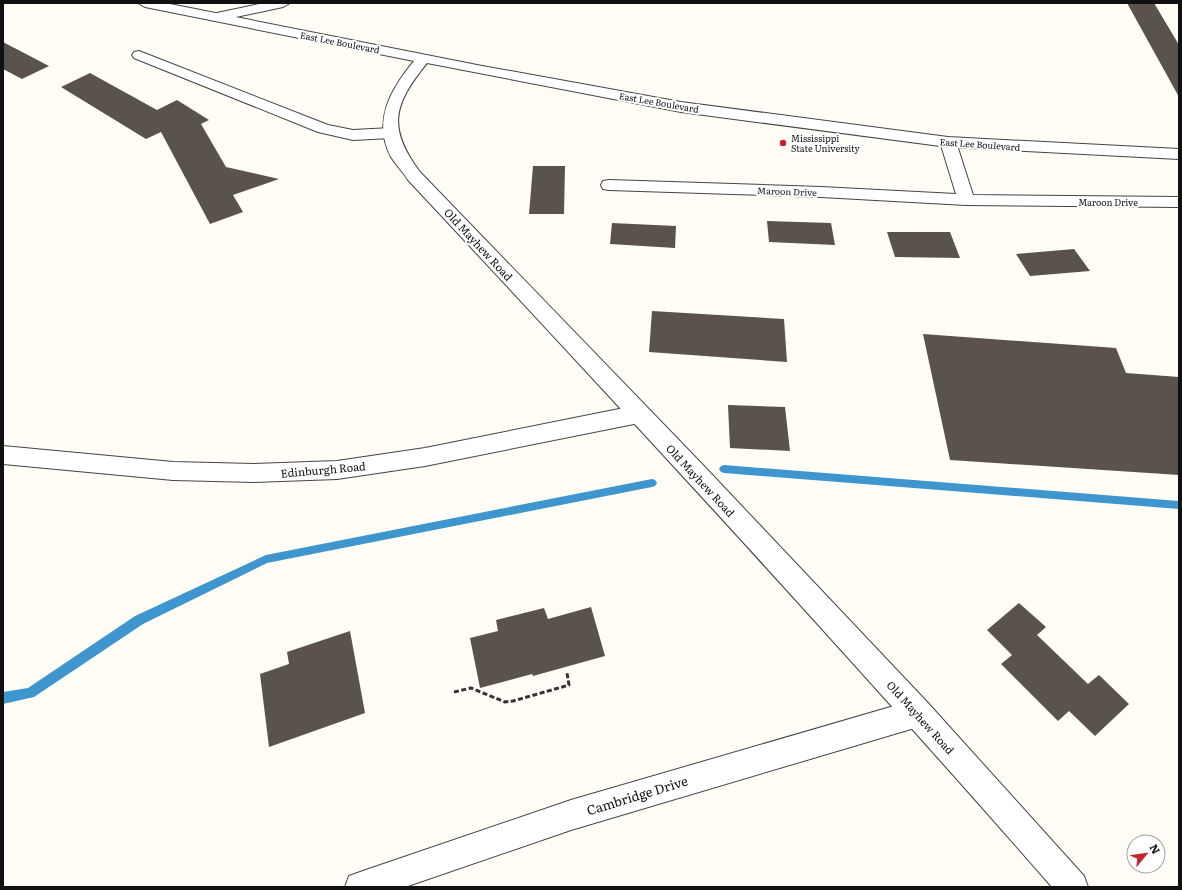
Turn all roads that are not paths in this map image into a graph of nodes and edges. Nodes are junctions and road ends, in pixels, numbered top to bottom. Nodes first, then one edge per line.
1 (145, 3) edge
2 (283, 3) edge
3 (216, 17) junction
4 (139, 55) dead end
5 (424, 59) junction
6 (391, 133) junction
7 (948, 142) junction
8 (1179, 154) edge
9 (609, 185) dead end
10 (966, 200) junction
11 (1179, 202) edge
12 (639, 414) junction
13 (3, 455) edge
14 (918, 713) junction
15 (360, 887) edge
16 (1073, 887) edge

1 - 3 street, East Lee Boulevard
2 - 3 street
3 - 5 street, East Lee Boulevard
4 - 6 street
5 - 6 street, Old Mayhew Road
5 - 7 street, East Lee Boulevard
6 - 12 street, Old Mayhew Road
7 - 8 street, East Lee Boulevard
7 - 10 street
9 - 10 street, Maroon Drive
10 - 11 street, Maroon Drive
12 - 13 street, Edinburgh Road
12 - 14 street, Old Mayhew Road
14 - 15 street, Cambridge Drive
14 - 16 street, Old Mayhew Road

